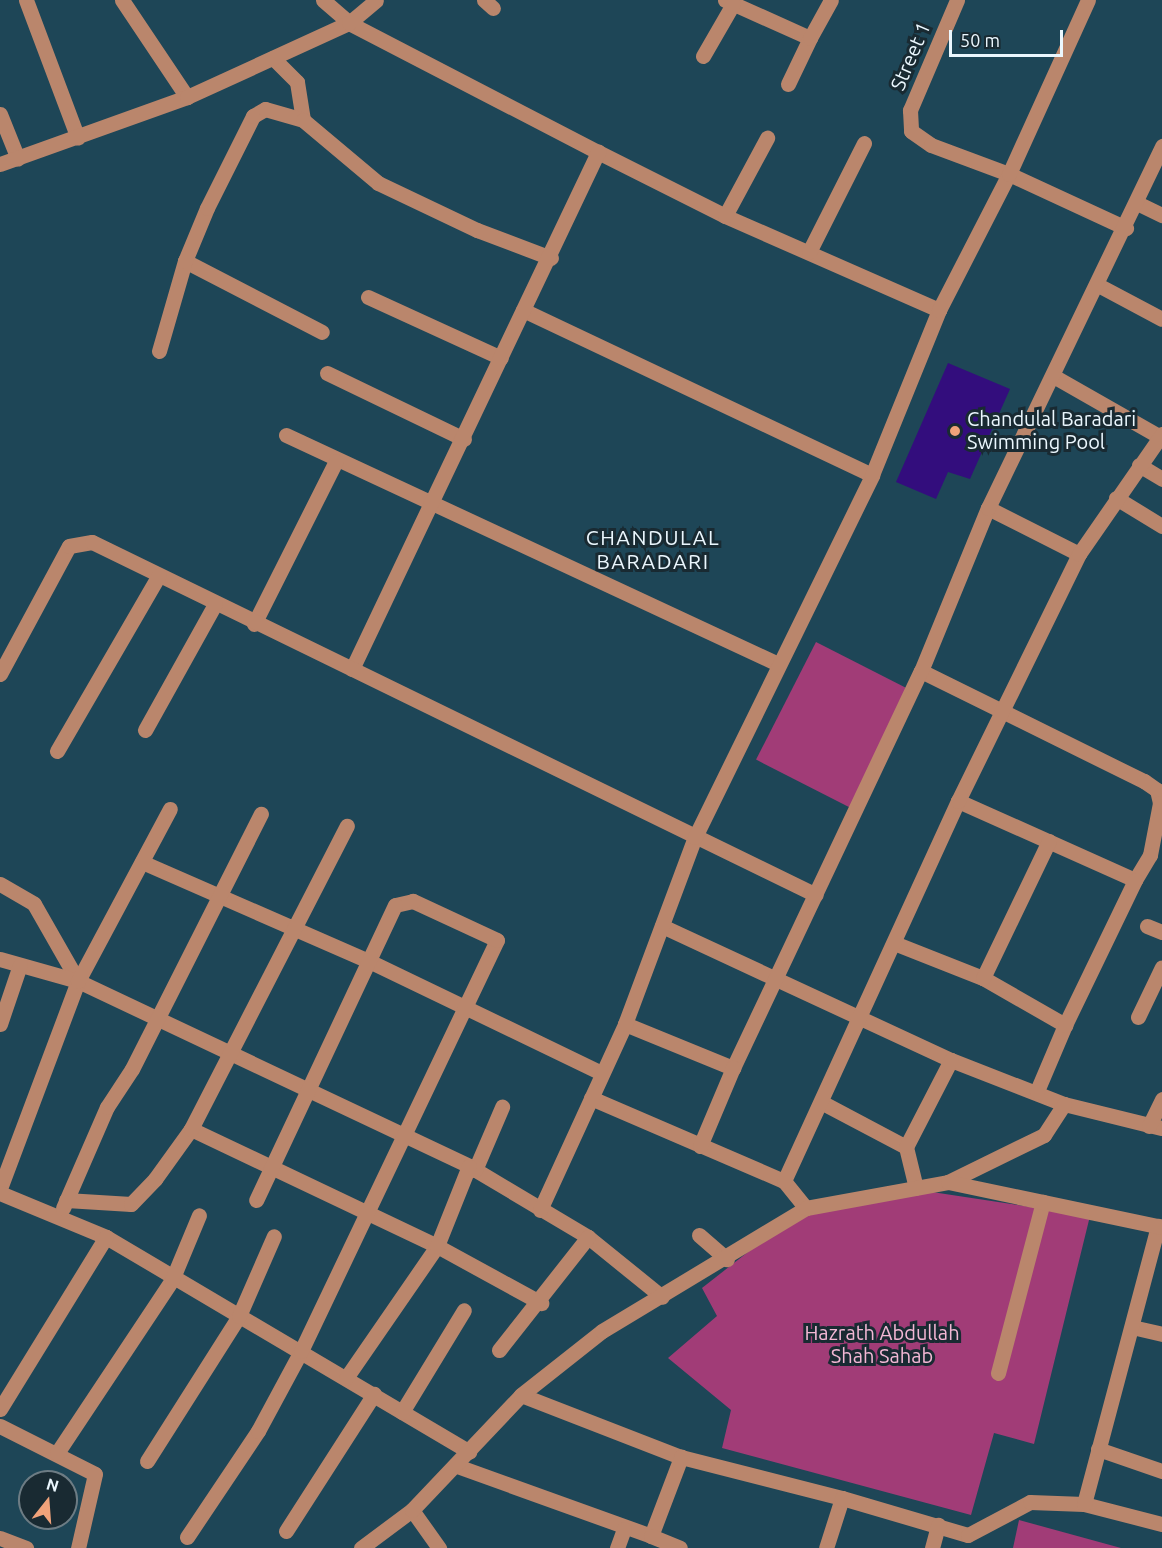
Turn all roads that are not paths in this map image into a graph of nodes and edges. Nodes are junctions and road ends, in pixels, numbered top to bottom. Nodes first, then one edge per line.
1 (26, 0) edge
2 (122, 0) edge
3 (323, 0) edge
4 (376, 0) edge
5 (831, 0) edge
6 (957, 0) edge
7 (1088, 0) edge
8 (729, 2) edge
9 (349, 23) junction
10 (810, 38) junction
11 (703, 56) dead end
12 (273, 58) junction
13 (788, 84) dead end
14 (187, 97) junction
15 (0, 114) edge
16 (303, 120) junction
17 (78, 138) junction
18 (767, 138) dead end
19 (864, 143) dead end
20 (1162, 146) edge
21 (598, 152) junction
22 (18, 159) junction
23 (0, 164) edge
24 (1009, 174) junction
25 (1137, 203) junction
26 (1162, 215) edge
27 (725, 216) junction
28 (1126, 228) junction
29 (809, 252) junction
30 (550, 258) junction
31 (185, 261) junction
32 (1098, 285) junction
33 (368, 297) dead end
34 (524, 310) junction
35 (939, 310) junction
36 (1162, 319) edge
37 (322, 332) dead end
38 (159, 351) dead end
39 (501, 358) junction
40 (327, 373) dead end
41 (1055, 377) junction
42 (286, 435) dead end
43 (1161, 436) edge
44 (464, 439) junction
45 (336, 461) junction
46 (1139, 465) junction
47 (872, 475) junction
48 (1162, 479) edge
49 (1116, 498) junction
50 (434, 502) junction
51 (988, 508) junction
52 (1162, 526) edge
53 (1079, 554) junction
54 (159, 575) junction
55 (215, 604) junction
56 (254, 624) junction
57 (778, 664) junction
58 (352, 669) junction
59 (921, 671) junction
60 (0, 674) edge
61 (1003, 714) junction
62 (145, 730) dead end
63 (57, 752) dead end
64 (958, 801) junction
65 (170, 809) dead end
66 (261, 814) dead end
67 (347, 826) dead end
68 (695, 837) junction
69 (1049, 842) junction
70 (1156, 857) edge
71 (142, 862) junction
72 (1135, 880) junction
73 (0, 884) edge
74 (219, 894) junction
75 (816, 895) junction
76 (662, 926) junction
77 (1147, 926) dead end
78 (295, 928) junction
79 (1162, 932) edge
80 (894, 943) junction
81 (0, 959) edge
82 (371, 962) junction
83 (20, 965) junction
84 (1162, 967) edge
85 (775, 978) junction
86 (983, 978) junction
87 (78, 981) junction
88 (466, 1006) junction
89 (1138, 1017) dead end
90 (158, 1018) junction
91 (861, 1018) junction
92 (0, 1024) edge
93 (625, 1024) junction
94 (1065, 1025) junction
95 (231, 1054) junction
96 (951, 1060) junction
97 (733, 1068) junction
98 (600, 1072) junction
99 (306, 1090) junction
100 (1037, 1091) junction
101 (591, 1098) junction
102 (1162, 1099) edge
103 (820, 1102) junction
104 (1064, 1104) junction
105 (502, 1107) dead end
106 (1155, 1127) edge
107 (191, 1129) junction
108 (403, 1134) junction
109 (700, 1146) junction
110 (906, 1147) junction
111 (472, 1168) junction
112 (272, 1169) junction
113 (784, 1181) junction
114 (948, 1182) junction
115 (0, 1188) edge
116 (916, 1188) junction
117 (0, 1193) edge
118 (66, 1200) junction
119 (256, 1200) dead end
120 (1043, 1202) junction
121 (806, 1208) junction
122 (540, 1210) junction
123 (367, 1214) junction
124 (198, 1215) dead end
125 (60, 1217) junction
126 (1160, 1226) edge
127 (699, 1234) dead end
128 (274, 1236) dead end
129 (106, 1237) junction
130 (588, 1237) junction
131 (437, 1246) junction
132 (728, 1259) junction
133 (172, 1280) junction
134 (662, 1297) junction
135 (541, 1303) junction
136 (464, 1310) dead end
137 (239, 1316) junction
138 (1132, 1327) junction
139 (1162, 1334) edge
140 (499, 1350) dead end
141 (301, 1351) junction
142 (998, 1373) dead end
143 (346, 1378) junction
144 (374, 1394) junction
145 (521, 1395) junction
146 (0, 1409) edge
147 (402, 1412) junction
148 (0, 1426) edge
149 (1098, 1449) junction
150 (469, 1452) junction
151 (57, 1453) junction
152 (681, 1457) junction
153 (147, 1461) dead end
154 (457, 1466) junction
155 (1162, 1471) edge
156 (842, 1498) junction
157 (1084, 1504) junction
158 (412, 1510) junction
159 (1162, 1524) edge
160 (938, 1525) junction
161 (624, 1529) junction
162 (286, 1531) dead end
163 (188, 1536) dead end
164 (651, 1536) junction
165 (0, 1538) edge
166 (26, 1548) edge
167 (78, 1548) edge
168 (361, 1548) edge
169 (439, 1548) edge
170 (617, 1548) edge
171 (680, 1548) edge
172 (826, 1548) edge
173 (932, 1548) edge

1 - 17 street
2 - 14 street
3 - 9 street
4 - 9 street
5 - 10 street
6 - 24 street, Street 1
7 - 24 street
8 - 10 street
8 - 11 street
9 - 12 street
9 - 21 street
10 - 13 street
12 - 14 street
12 - 16 street
14 - 17 street
15 - 22 street
16 - 30 street
16 - 31 street
17 - 22 street
18 - 27 street
19 - 29 street
20 - 25 street
21 - 27 street
21 - 30 street
22 - 23 street
24 - 28 street
24 - 35 street
25 - 26 street
25 - 28 street
27 - 29 street
28 - 32 street
29 - 35 street
30 - 34 street
31 - 37 street
31 - 38 street
32 - 36 street
32 - 41 street
33 - 39 street
34 - 39 street
34 - 47 street
35 - 47 street
39 - 44 street
40 - 44 street
41 - 43 street
41 - 51 street
42 - 45 street
43 - 46 street
44 - 50 street
45 - 50 street
45 - 56 street
46 - 48 street
46 - 49 street
47 - 57 street
49 - 52 street
49 - 53 street
50 - 57 street
50 - 58 street
51 - 53 street
51 - 59 street
53 - 61 street
54 - 55 street
54 - 60 street
54 - 63 street
55 - 56 street
55 - 62 street
56 - 58 street
57 - 68 street
58 - 68 street
59 - 61 street
59 - 75 street
61 - 64 street
61 - 70 street
64 - 69 street
64 - 80 street
65 - 71 street
66 - 74 street
67 - 78 street
68 - 75 street
68 - 76 street
69 - 72 street
69 - 86 street
70 - 72 street
71 - 74 street
71 - 87 street
72 - 94 street
73 - 87 street
74 - 78 street
74 - 90 street
75 - 85 street
76 - 85 street
76 - 93 street
77 - 79 street
78 - 82 street
78 - 95 street
80 - 86 street
80 - 91 street
81 - 83 street
82 - 88 street
82 - 88 street
82 - 99 street
83 - 87 street
83 - 92 street
84 - 89 street
85 - 91 street
85 - 97 street
86 - 94 street
87 - 90 street
87 - 115 street
88 - 98 street
88 - 108 street
90 - 95 street
90 - 118 street
91 - 96 street
91 - 103 street
93 - 97 street
93 - 98 street
94 - 100 street
95 - 99 street
95 - 107 street
96 - 100 street
96 - 110 street
97 - 109 street
98 - 101 street
99 - 108 street
99 - 112 street
100 - 104 street
101 - 109 street
101 - 122 street
102 - 106 street
103 - 110 street
103 - 113 street
104 - 106 street
104 - 114 street
105 - 111 street
107 - 112 street
107 - 118 street
108 - 111 street
108 - 123 street
109 - 113 street
110 - 116 street
111 - 122 street
111 - 131 street
112 - 119 street
112 - 123 street
113 - 121 street
114 - 116 street
114 - 120 street
116 - 121 street
117 - 125 street
118 - 125 street
120 - 126 street
120 - 142 street
121 - 132 street
122 - 130 street
123 - 131 street
123 - 141 street
124 - 133 street
125 - 129 street
126 - 138 street
127 - 132 street
128 - 137 street
129 - 133 street
129 - 146 street
130 - 134 street
130 - 135 street
131 - 135 street
131 - 143 street
132 - 134 street
133 - 137 street
133 - 151 street
134 - 145 street
135 - 140 street
136 - 147 street
137 - 141 street
137 - 153 street
138 - 139 street
138 - 149 street
141 - 143 street
141 - 163 street
143 - 144 street
144 - 147 street
144 - 162 street
145 - 150 street
145 - 152 street
147 - 150 street
148 - 151 street
149 - 155 street
149 - 157 street
150 - 154 street
151 - 167 street
152 - 156 street
152 - 164 street
154 - 158 street
154 - 161 street
156 - 160 street
156 - 172 street
157 - 159 street
157 - 160 street
158 - 168 street
158 - 169 street
160 - 173 street
161 - 164 street
161 - 170 street
164 - 171 street
165 - 166 street

